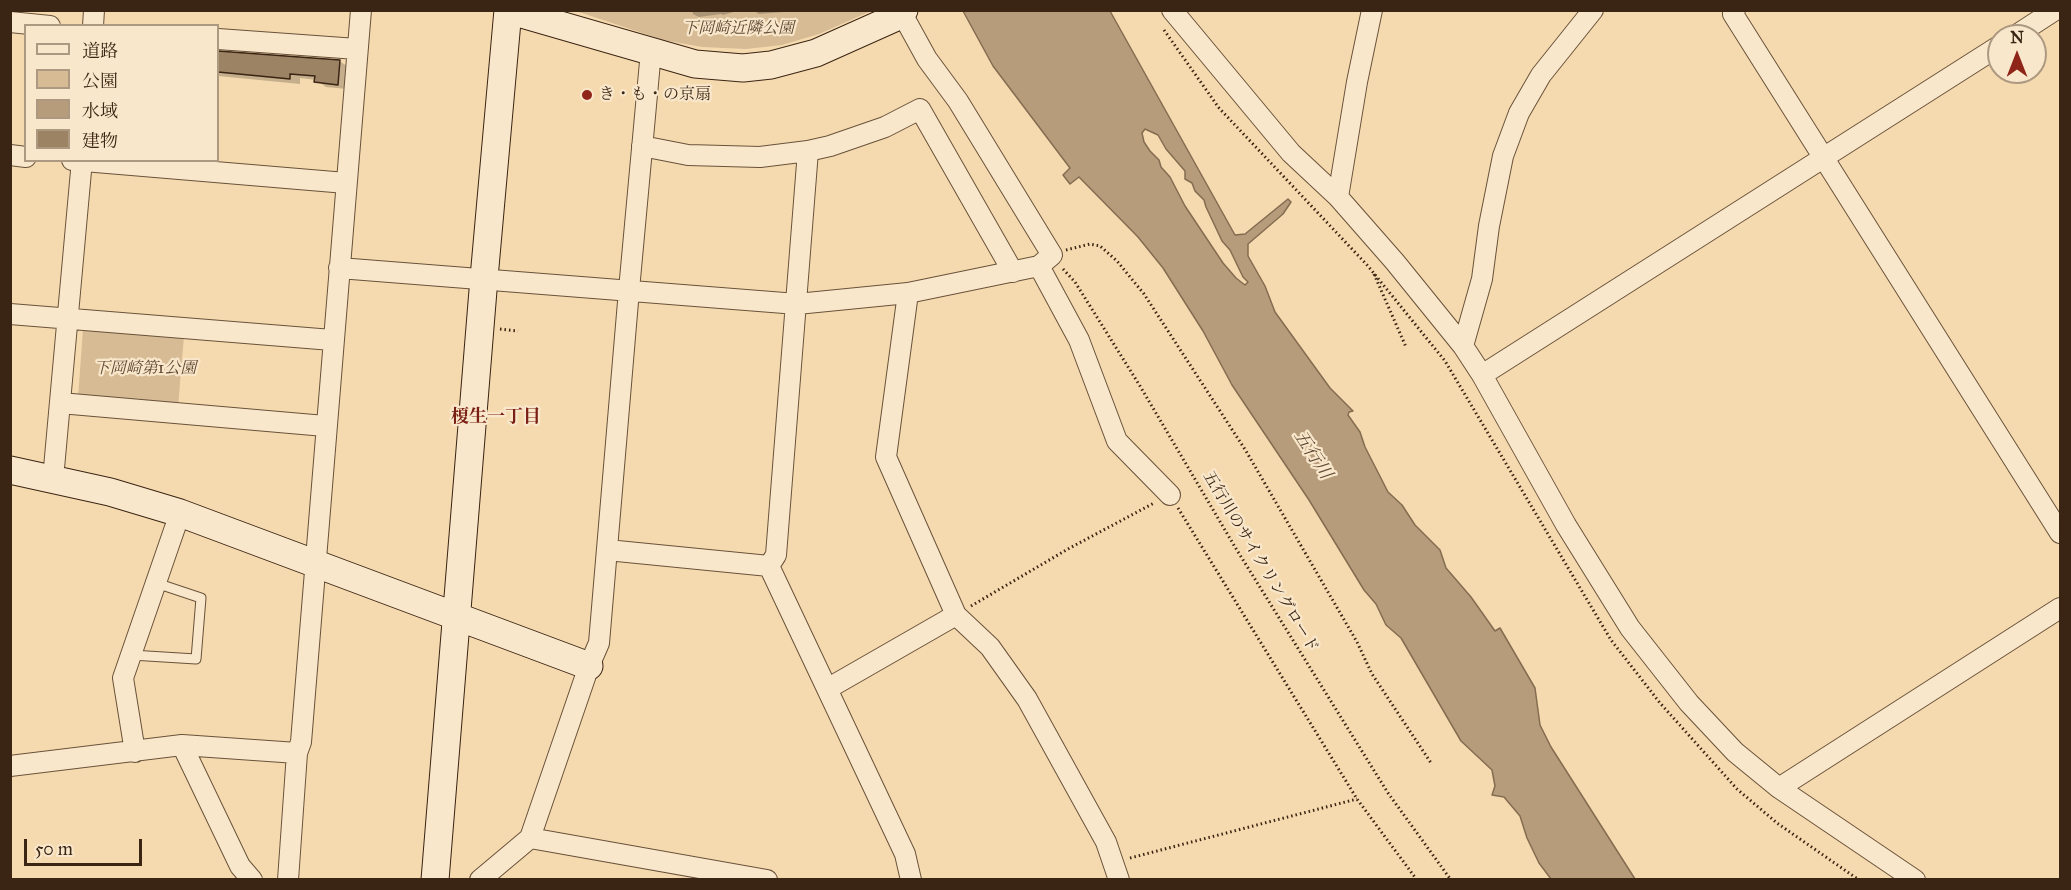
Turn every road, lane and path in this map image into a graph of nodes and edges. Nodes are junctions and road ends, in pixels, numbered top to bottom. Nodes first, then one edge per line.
1 (361, 10) edge
2 (1172, 10) edge
3 (1372, 10) edge
4 (1593, 10) edge
5 (1735, 10) edge
6 (2055, 10) edge
7 (508, 11) edge
8 (902, 12) edge
9 (10, 22) edge
10 (30, 24) edge
11 (2033, 24) edge
12 (1163, 28) dead end
13 (219, 39) edge
14 (357, 49) junction
15 (651, 51) junction
16 (1987, 54) edge
17 (642, 146) junction
18 (808, 151) junction
19 (1823, 159) junction
20 (78, 162) edge
21 (90, 162) edge
22 (346, 183) junction
23 (1338, 197) junction
24 (1367, 259) dead end
25 (1045, 260) junction
26 (339, 268) junction
27 (1371, 269) junction
28 (1013, 272) junction
29 (484, 278) junction
30 (629, 290) junction
31 (908, 293) junction
32 (797, 304) junction
33 (10, 314) edge
34 (67, 319) junction
35 (493, 329) dead end
36 (518, 331) dead end
37 (332, 340) junction
38 (1463, 346) junction
39 (1406, 347) dead end
40 (1482, 375) junction
41 (60, 403) junction
42 (325, 426) junction
43 (10, 470) edge
44 (53, 479) junction
45 (1170, 495) junction
46 (180, 513) junction
47 (2061, 533) edge
48 (607, 550) junction
49 (315, 565) junction
50 (769, 566) junction
51 (156, 583) junction
52 (2061, 608) edge
53 (956, 615) junction
54 (456, 616) junction
55 (131, 655) junction
56 (589, 666) junction
57 (827, 689) junction
58 (182, 745) junction
59 (135, 752) junction
60 (297, 753) junction
61 (1431, 763) dead end
62 (10, 766) edge
63 (1779, 788) junction
64 (1357, 799) junction
65 (530, 838) junction
66 (1116, 871) edge
67 (252, 879) edge
68 (288, 879) edge
69 (435, 879) edge
70 (480, 879) edge
71 (767, 879) edge
72 (911, 879) edge
73 (1417, 879) edge
74 (1451, 879) edge
75 (1859, 879) edge
76 (1915, 879) edge

1 - 14 street
2 - 23 street
3 - 23 street
4 - 38 street
5 - 19 street
6 - 11 street
7 - 15 street
7 - 29 street
8 - 15 street
8 - 25 street
9 - 10 street
12 - 27 path
13 - 14 street
14 - 22 street
15 - 17 street
16 - 19 street
17 - 18 street
17 - 30 street
18 - 28 street
18 - 32 street
19 - 40 street
19 - 47 street
20 - 34 street
21 - 22 street
22 - 26 street
23 - 38 street
24 - 27 path
25 - 28 street
25 - 45 street
25 - 61 path
25 - 74 path, 五行川のサイクリングロード
26 - 29 street
26 - 37 street
27 - 39 path
27 - 75 path
28 - 31 street
29 - 30 street
29 - 54 street
30 - 32 street
30 - 48 street
31 - 32 street
31 - 53 street
32 - 50 street
33 - 34 street
34 - 37 street
34 - 41 street
35 - 36 path
37 - 42 street
38 - 40 street
40 - 63 street
41 - 42 street
41 - 44 street
42 - 49 street
43 - 44 street
44 - 46 street
45 - 53 path
45 - 64 path
46 - 49 street
46 - 51 street
48 - 50 street
48 - 56 street
49 - 54 street
49 - 60 street
50 - 57 street
51 - 55 street
51 - 55 lane
52 - 63 street
53 - 57 street
53 - 66 street
54 - 56 street
54 - 69 street
55 - 59 street
56 - 65 street
57 - 72 street
58 - 59 street
58 - 60 street
58 - 67 street
59 - 62 street
60 - 68 street
63 - 76 street
64 - 66 path
64 - 73 path
65 - 70 street
65 - 71 street

